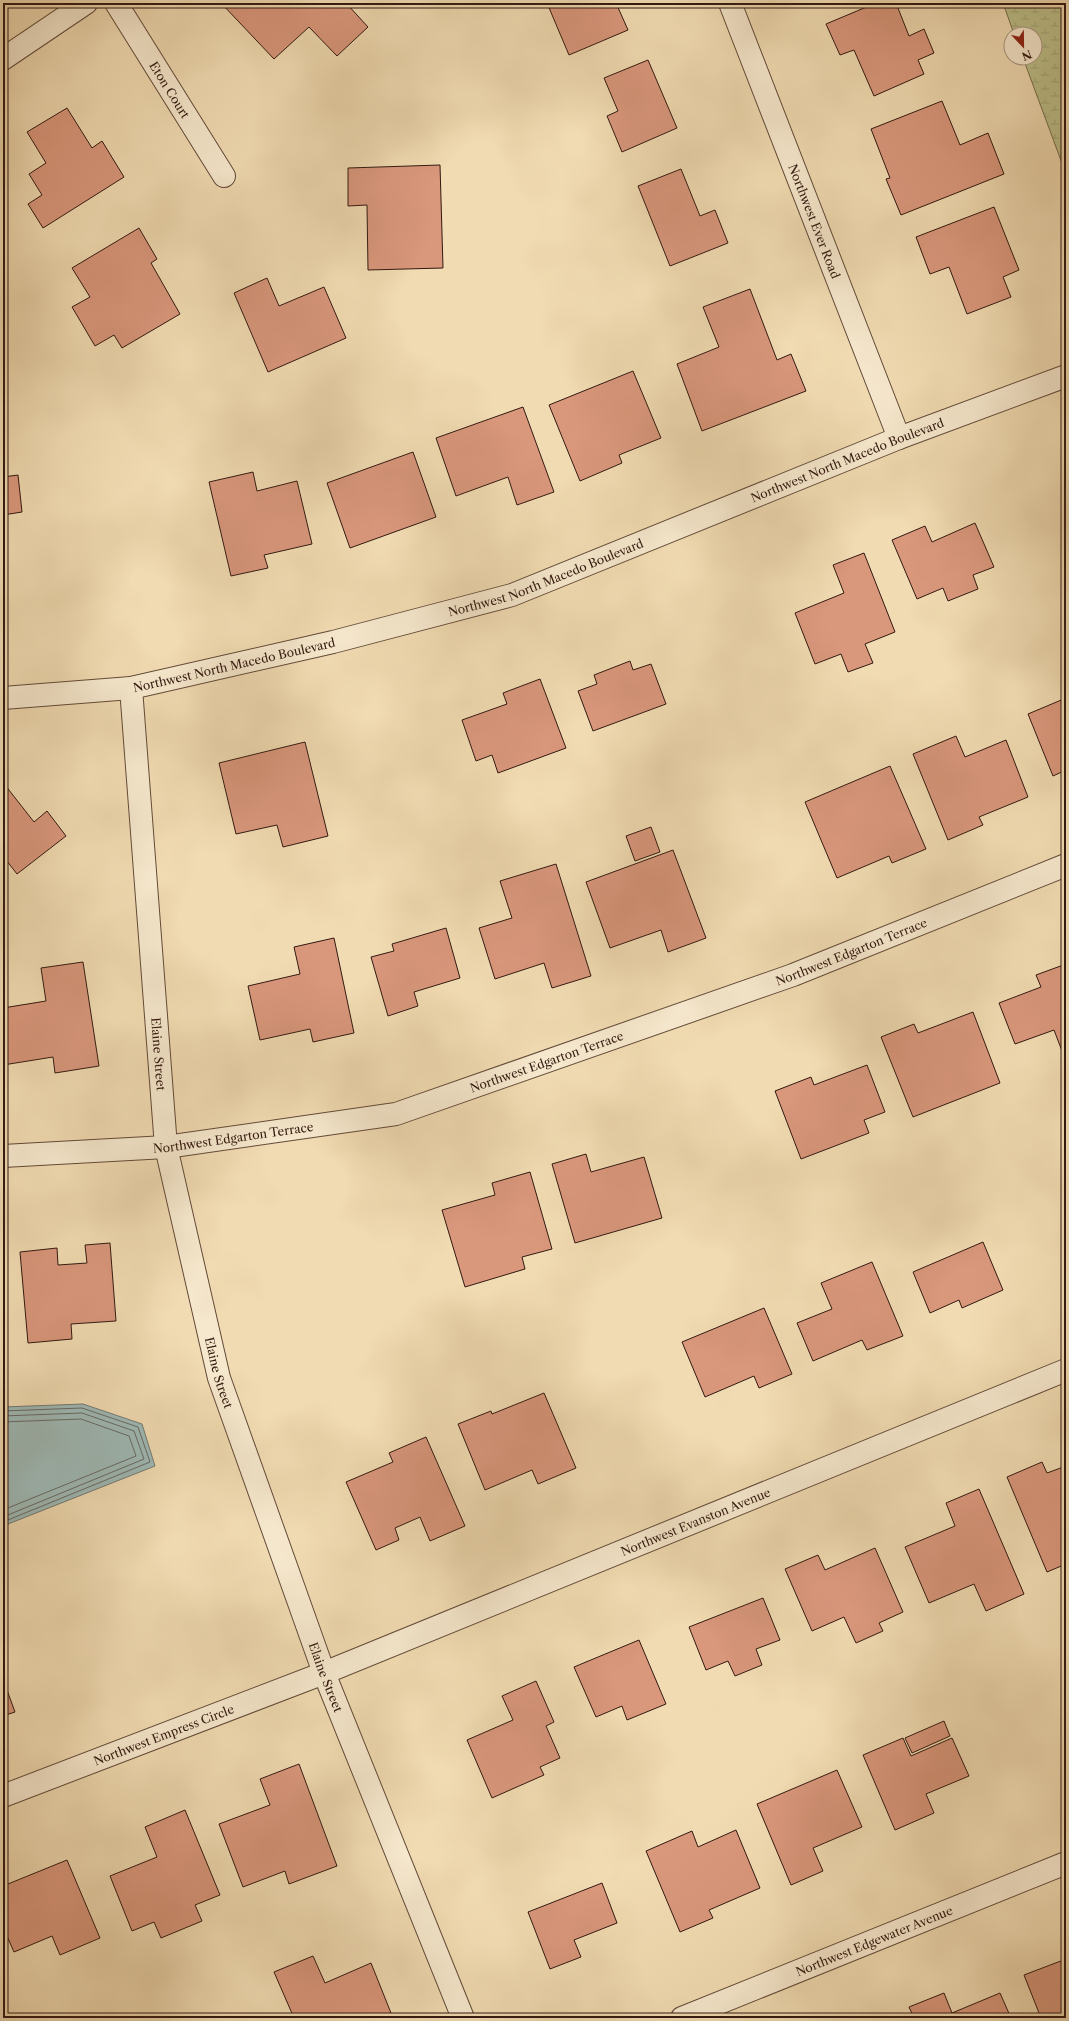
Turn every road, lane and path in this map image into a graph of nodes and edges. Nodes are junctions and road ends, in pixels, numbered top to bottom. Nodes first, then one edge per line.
1 (86, 3) edge
2 (116, 3) edge
3 (730, 3) edge
4 (3, 59) edge
5 (224, 176) dead end
6 (1066, 376) edge
7 (899, 438) junction
8 (131, 688) junction
9 (3, 698) edge
10 (1066, 865) edge
11 (166, 1147) junction
12 (3, 1156) edge
13 (1066, 1370) edge
14 (324, 1673) junction
15 (3, 1796) edge
16 (1066, 1863) edge
17 (463, 2018) edge
18 (682, 2018) edge

1 - 4 street
2 - 5 street, Eton Court
3 - 7 street, Northwest Ever Road
6 - 7 street, Northwest North Macedo Boulevard
7 - 8 street, Northwest North Macedo Boulevard
8 - 9 street, Northwest North Macedo Boulevard
8 - 11 street, Elaine Street
10 - 11 street, Northwest Edgarton Terrace
11 - 12 street, Northwest Edgarton Terrace
11 - 14 street, Elaine Street
13 - 14 street, Northwest Evanston Avenue
14 - 15 street, Northwest Empress Circle
14 - 17 street, Elaine Street
16 - 18 street, Northwest Edgewater Avenue

